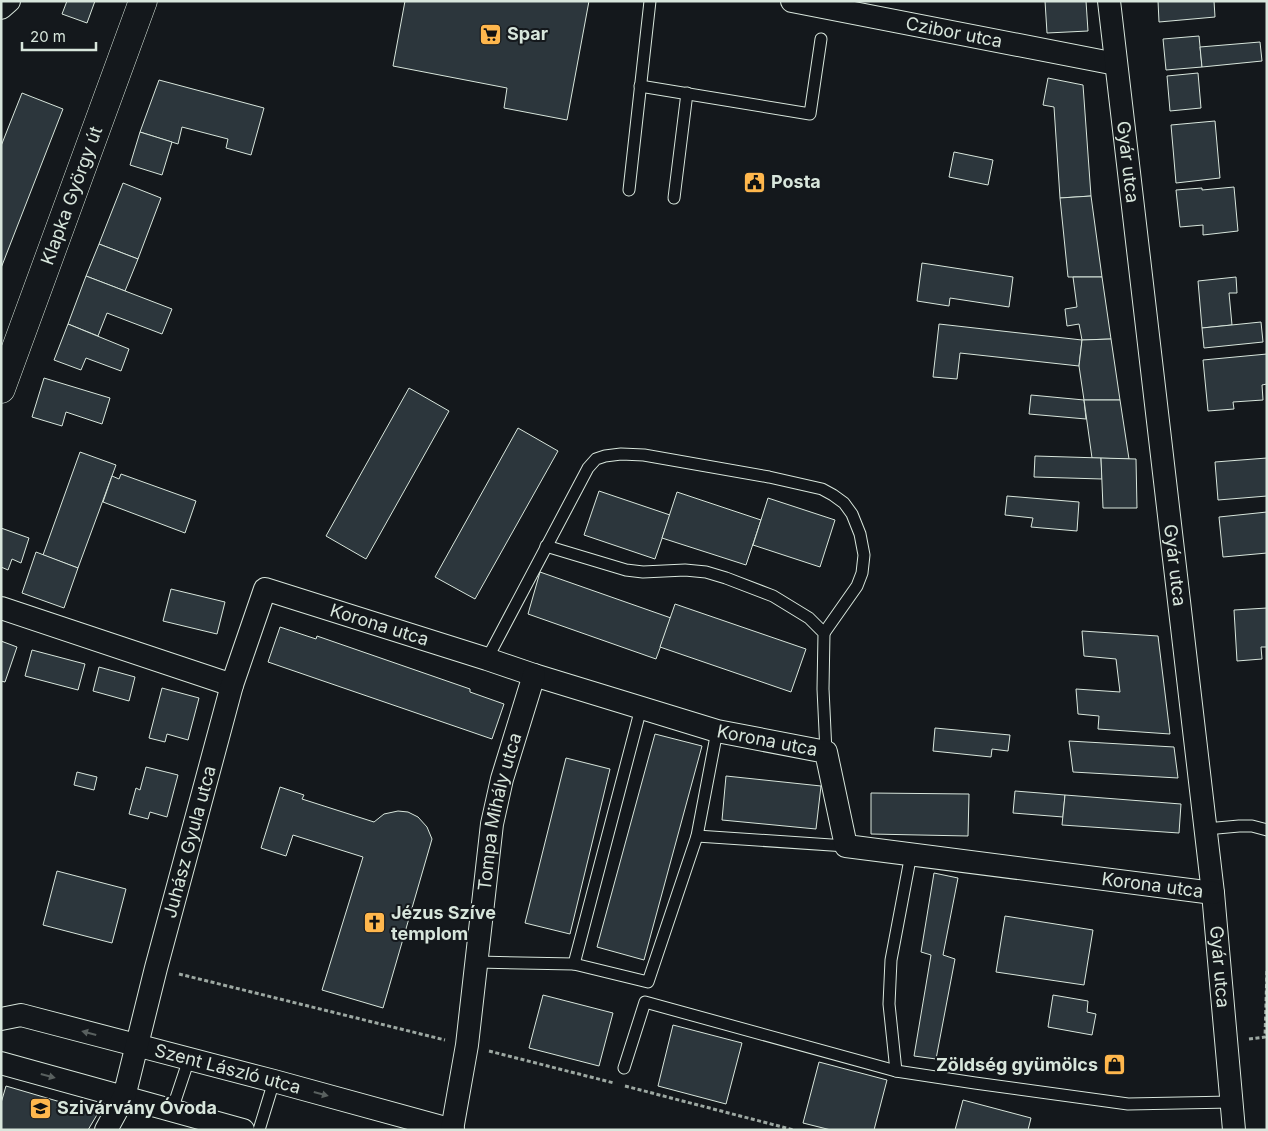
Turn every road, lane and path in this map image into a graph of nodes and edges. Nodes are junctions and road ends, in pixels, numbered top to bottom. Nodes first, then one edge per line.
1 (9, 1) edge
2 (143, 1) edge
3 (650, 1) edge
4 (792, 1) edge
5 (1109, 1) edge
6 (1, 8) edge
7 (822, 39) dead end
8 (1116, 64) junction
9 (640, 86) junction
10 (687, 93) junction
11 (629, 190) dead end
12 (674, 198) dead end
13 (1, 389) edge
14 (546, 546) junction
15 (265, 589) joint
16 (1, 608) edge
17 (824, 633) junction
18 (487, 659) junction
19 (534, 675) junction
20 (232, 685) junction
21 (641, 708) junction
22 (717, 731) junction
23 (826, 752) junction
24 (1206, 829) junction
25 (1267, 830) edge
26 (696, 836) junction
27 (846, 846) junction
28 (911, 854) junction
29 (1213, 893) junction
30 (477, 962) junction
31 (574, 964) junction
32 (1266, 969) edge
33 (648, 982) junction
34 (645, 1002) junction
35 (1, 1019) edge
36 (1265, 1038) dead end
37 (136, 1045) junction
38 (189, 1059) junction
39 (1, 1063) edge
40 (624, 1068) dead end
41 (896, 1071) junction
42 (274, 1081) junction
43 (124, 1097) junction
44 (1232, 1102) junction
45 (172, 1110) junction
46 (106, 1130) edge
47 (243, 1130) edge
48 (259, 1130) edge
49 (452, 1130) edge
50 (1234, 1130) edge

1 - 6 street
2 - 13 main road, Klapka György út
3 - 9 lane
4 - 8 street, Czibor utca
5 - 8 street, Gyár utca
7 - 10 lane
8 - 24 street, Gyár utca
9 - 10 lane
9 - 11 lane
10 - 12 lane
14 - 17 lane
14 - 17 lane
14 - 18 lane
15 - 18 street, Korona utca
15 - 20 street, Juhász Gyula utca
16 - 20 street
17 - 23 lane
18 - 19 street, Korona utca
19 - 21 street, Korona utca
19 - 30 street, Tompa Mihály utca
20 - 37 street, Juhász Gyula utca
21 - 22 street, Korona utca
21 - 31 lane
22 - 23 street, Korona utca
22 - 26 lane
23 - 27 street, Korona utca
24 - 25 lane
24 - 29 street, Gyár utca
26 - 27 lane
26 - 33 lane
27 - 28 street, Korona utca
28 - 29 street, Korona utca
28 - 41 lane
29 - 44 street, Gyár utca
30 - 31 lane
30 - 49 street, Tompa Mihály utca
31 - 33 lane
32 - 36 path
33 - 34 lane
34 - 40 lane
34 - 41 lane
37 -> 35 street, Szent László utca
37 - 38 street, Szent László utca
37 - 43 street, Juhász Gyula utca
38 - 42 street, Szent László utca
38 - 45 lane
39 -> 43 street
41 - 44 lane
42 - 48 lane
42 -> 49 street, Szent László utca
43 - 45 street
43 - 46 street, Juhász Gyula utca
44 - 50 street, Gyár utca
45 - 47 street

